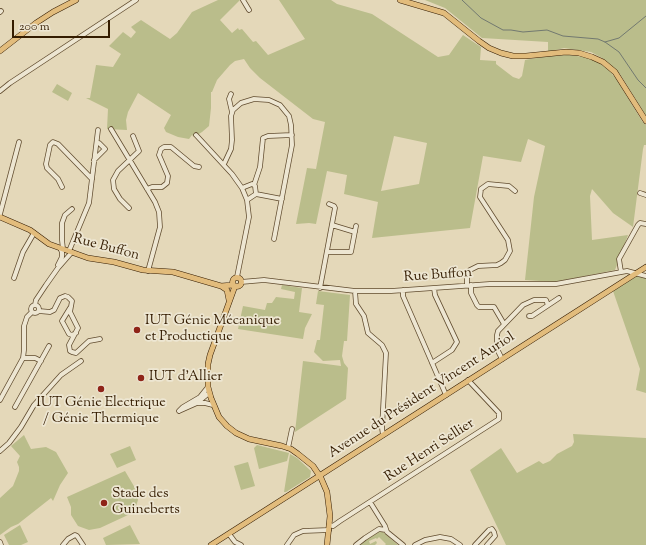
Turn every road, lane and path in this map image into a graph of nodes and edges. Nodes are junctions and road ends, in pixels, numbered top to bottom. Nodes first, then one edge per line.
1 (76, 0) edge
2 (136, 0) edge
3 (242, 0) edge
4 (400, 0) edge
5 (249, 10) dead end
6 (0, 51) edge
7 (0, 92) edge
8 (231, 94) dead end
9 (232, 112) junction
10 (645, 120) edge
11 (111, 129) dead end
12 (98, 130) dead end
13 (196, 135) dead end
14 (292, 135) junction
15 (133, 136) dead end
16 (19, 142) dead end
17 (97, 143) junction
18 (94, 160) junction
19 (129, 160) junction
20 (224, 164) junction
21 (199, 167) dead end
22 (92, 179) junction
23 (254, 185) junction
24 (62, 187) dead end
25 (242, 188) junction
26 (147, 189) junction
27 (515, 190) dead end
28 (640, 193) dead end
29 (256, 194) junction
30 (646, 195) edge
31 (282, 199) junction
32 (247, 200) junction
33 (329, 204) dead end
34 (129, 208) dead end
35 (72, 209) dead end
36 (0, 214) edge
37 (0, 217) edge
38 (332, 224) junction
39 (646, 224) edge
40 (356, 226) dead end
41 (355, 232) junction
42 (34, 233) junction
43 (274, 239) dead end
44 (61, 248) junction
45 (70, 251) junction
46 (327, 252) junction
47 (646, 267) edge
48 (58, 268) junction
49 (148, 271) junction
50 (620, 272) junction
51 (636, 273) junction
52 (646, 276) edge
53 (14, 278) dead end
54 (236, 282) junction
55 (213, 284) junction
56 (469, 285) junction
57 (221, 286) junction
58 (320, 288) junction
59 (434, 288) junction
60 (403, 290) junction
61 (355, 291) junction
62 (560, 298) dead end
63 (229, 303) junction
64 (36, 305) junction
65 (548, 305) junction
66 (70, 308) junction
67 (39, 311) junction
68 (32, 312) junction
69 (528, 316) dead end
70 (504, 324) junction
71 (76, 333) junction
72 (69, 334) junction
73 (100, 339) dead end
74 (71, 341) junction
75 (49, 346) dead end
76 (23, 358) junction
77 (502, 359) junction
78 (41, 361) junction
79 (81, 361) dead end
80 (432, 363) junction
81 (468, 380) junction
82 (208, 387) junction
83 (209, 393) junction
84 (446, 395) junction
85 (0, 400) edge
86 (198, 403) junction
87 (213, 405) junction
88 (15, 407) dead end
89 (292, 429) dead end
90 (383, 434) junction
91 (288, 448) junction
92 (0, 451) edge
93 (307, 461) junction
94 (320, 476) junction
95 (312, 480) junction
96 (370, 502) junction
97 (329, 528) junction
98 (386, 530) junction
99 (229, 534) junction
100 (63, 545) edge
101 (83, 545) edge
102 (211, 545) edge
103 (241, 545) edge
104 (288, 545) edge
105 (327, 545) edge
106 (356, 545) edge
107 (403, 545) edge
108 (415, 545) edge
109 (460, 545) edge
110 (475, 545) edge
111 (487, 545) edge

1 - 6 main road
2 - 7 street
3 - 5 street
4 - 10 main road
8 - 9 street
9 - 14 street
9 - 20 street
11 - 19 street
12 - 17 street
13 - 20 street
14 - 23 street
14 - 31 street
15 - 19 street
16 - 36 street
17 - 18 street
17 - 18 street
18 - 22 street
19 - 26 street
19 - 34 street
20 - 25 street
21 - 26 street
22 - 24 street
22 - 45 street
23 - 25 street
23 - 29 street
25 - 32 street
26 - 49 street
27 - 56 street
28 - 30 street
29 - 31 street
29 - 32 street
31 - 43 street
32 - 54 street
33 - 38 street
35 - 44 street
37 - 42 main road, Rue Buffon
38 - 41 street
38 - 46 street
39 - 50 street
40 - 41 street
41 - 46 street
42 - 44 main road, Rue Buffon
42 - 53 street
44 - 45 main road, Rue Buffon
44 - 48 street
45 - 48 street
45 - 49 main road, Rue Buffon
46 - 58 street
47 - 51 main road, Avenue du Président Vincent Auriol
48 - 64 street
49 - 55 main road, Rue Buffon
50 - 51 street, Rue Buffon
50 - 56 street, Rue Buffon
51 - 52 street, Rue Buffon
51 - 77 main road, Avenue du Président Vincent Auriol
54 - 55 main road, Rue Buffon
54 - 57 main road, Rue Buffon
54 - 58 street, Rue Buffon
54 - 63 main road
55 - 57 main road, Rue Buffon
56 - 59 street, Rue Buffon
56 - 70 street
57 - 63 main road
58 - 61 street, Rue Buffon
59 - 60 street, Rue Buffon
59 - 80 street
60 - 61 street, Rue Buffon
60 - 80 street
61 - 90 street
62 - 65 street
63 - 82 main road
64 - 67 street
64 - 68 street
65 - 69 street
65 - 70 street
66 - 67 street
66 - 71 street
66 - 72 street
67 - 68 street
68 - 76 street
70 - 77 street
71 - 72 street
71 - 74 street
72 - 74 street
73 - 74 street
75 - 78 street
76 - 78 street
76 - 85 street
77 - 81 main road, Avenue du Président Vincent Auriol
78 - 88 street
79 - 92 street
80 - 84 street
81 - 84 main road, Avenue du Président Vincent Auriol
81 - 96 street, Rue Henri Sellier
82 - 83 main road
82 - 86 street
83 - 86 street
83 - 87 main road
84 - 90 main road, Avenue du Président Vincent Auriol
86 - 87 street
87 - 91 main road
89 - 91 street
90 - 94 main road, Avenue du Président Vincent Auriol
91 - 93 main road
93 - 94 main road
93 - 95 main road
94 - 95 main road, Avenue du Président Vincent Auriol
94 - 97 main road
95 - 99 main road, Avenue du Président Vincent Auriol
96 - 97 street, Rue Henri Sellier
96 - 98 street
97 - 104 street
97 - 105 main road
98 - 106 street
98 - 107 street
99 - 102 main road, Avenue du Président Vincent Auriol
99 - 103 street
100 - 101 street
108 - 109 street
110 - 111 street

